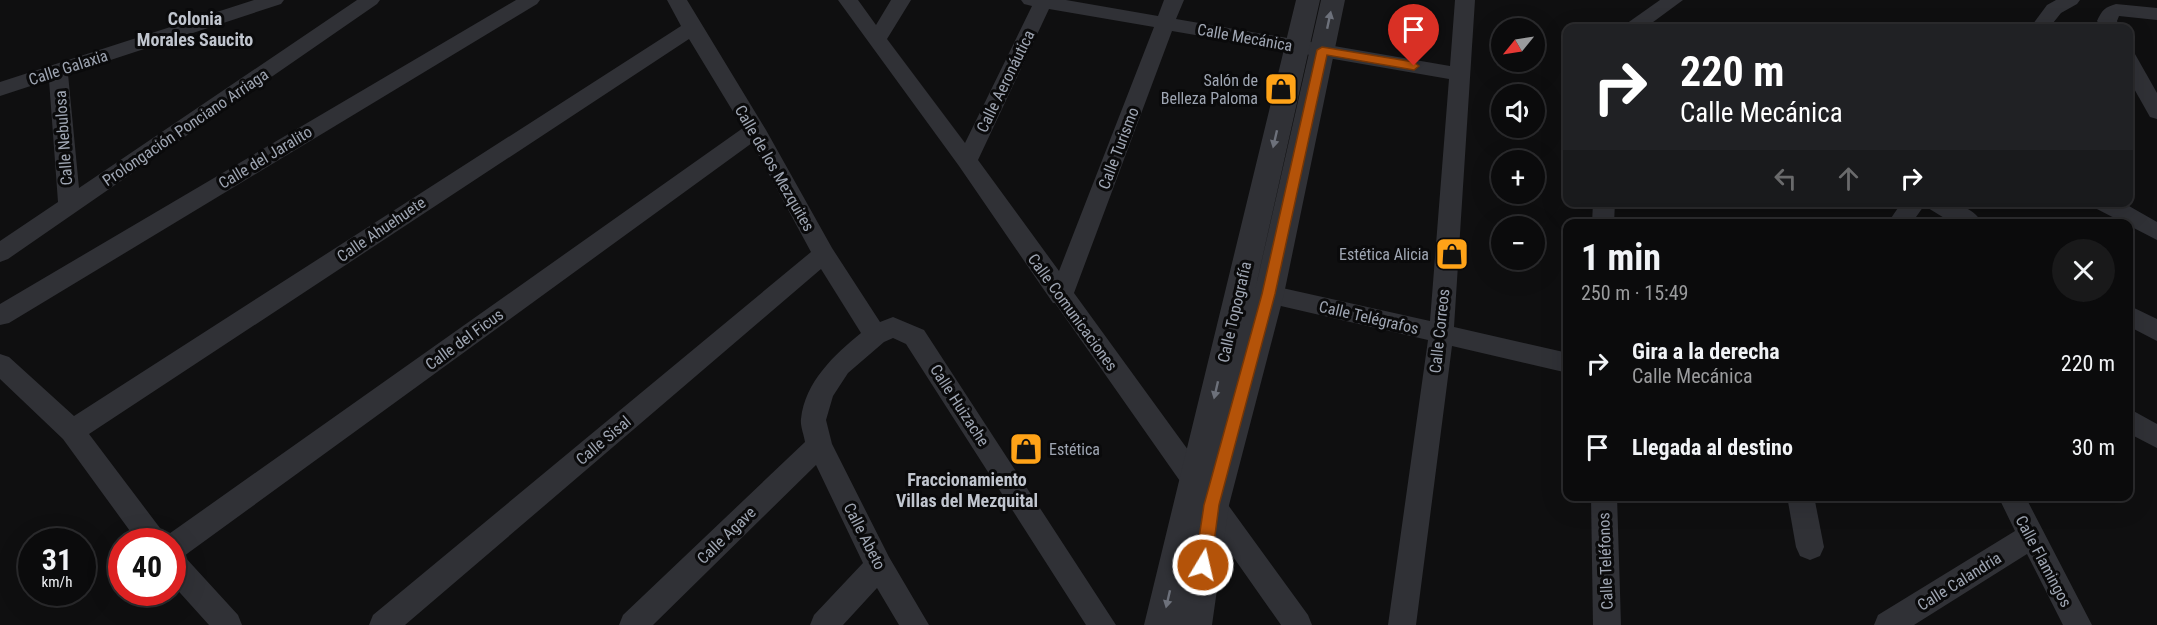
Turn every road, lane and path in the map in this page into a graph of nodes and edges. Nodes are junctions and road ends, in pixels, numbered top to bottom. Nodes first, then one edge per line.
1 (274, 0) edge
2 (370, 0) edge
3 (530, 0) edge
4 (677, 0) edge
5 (848, 0) edge
6 (901, 0) edge
7 (1174, 0) edge
8 (1308, 0) edge
9 (1333, 0) edge
10 (1465, 0) edge
11 (1673, 0) edge
12 (2070, 0) edge
13 (2135, 0) edge
14 (1040, 1) edge
15 (2157, 2) edge
16 (2157, 14) edge
17 (1166, 23) junction
18 (1639, 24) edge
19 (2042, 24) edge
20 (2109, 24) edge
21 (692, 28) junction
22 (876, 40) junction
23 (1310, 48) junction
24 (2133, 68) edge
25 (58, 70) junction
26 (1459, 74) junction
27 (0, 89) edge
28 (2157, 112) edge
29 (755, 130) junction
30 (967, 161) junction
31 (69, 206) junction
32 (1911, 207) edge
33 (1944, 207) edge
34 (2112, 207) edge
35 (1902, 219) edge
36 (1964, 219) edge
37 (2157, 232) edge
38 (0, 253) edge
39 (824, 254) junction
40 (1240, 288) junction
41 (1269, 294) junction
42 (1061, 296) junction
43 (0, 316) edge
44 (2133, 317) edge
45 (2157, 331) edge
46 (1440, 333) junction
47 (875, 334) junction
48 (1563, 362) edge
49 (0, 364) edge
50 (2133, 422) edge
51 (72, 431) junction
52 (2157, 436) edge
53 (819, 445) junction
54 (1203, 493) junction
55 (1604, 501) edge
56 (1801, 501) edge
57 (2013, 501) edge
58 (145, 528) edge
59 (2030, 537) junction
60 (186, 538) edge
61 (1810, 547) dead end
62 (879, 566) junction
63 (186, 578) edge
64 (228, 625) edge
65 (383, 625) edge
66 (633, 625) edge
67 (824, 625) edge
68 (915, 625) edge
69 (1102, 625) edge
70 (1162, 625) edge
71 (1194, 625) edge
72 (1298, 625) edge
73 (1402, 625) edge
74 (1607, 625) edge
75 (1888, 625) edge
76 (2078, 625) edge

1 - 25 street, Calle Galaxia
2 - 31 street, Prolongación Ponciano Arriaga
3 - 43 street, Calle del Jaralito
4 - 21 street, Calle de los Mezquites
5 - 22 street, Calle Comunicaciones
6 - 22 street
7 - 17 street, Calle Turismo
8 - 23 street, Calle Topografía
23 -> 9 street, Calle Topografía
10 - 26 street, Calle Correos
11 - 18 street
12 - 19 street
13 - 15 street
14 - 17 street, Calle Mecánica
14 - 30 street, Calle Aeronáutica
16 - 20 street
17 - 23 street, Calle Mecánica
17 - 42 street, Calle Turismo
21 - 29 street, Calle de los Mezquites
21 - 51 street, Calle Ahuehuete
22 - 30 street, Calle Comunicaciones
23 - 26 street, Calle Mecánica
23 -> 40 street, Calle Topografía
23 - 41 street, Calle Topografía
24 - 28 street
25 - 27 street, Calle Galaxia
25 - 31 street, Calle Nebulosa
26 - 46 street, Calle Correos
29 - 39 street, Calle de los Mezquites
29 - 60 street, Calle del Ficus
30 - 42 street, Calle Comunicaciones
31 - 38 street, Prolongación Ponciano Arriaga
32 - 35 street
33 - 36 street
34 - 37 street
39 - 47 street, Calle de los Mezquites
39 - 65 street, Calle Sisal
40 - 41 street, Calle Telégrafos
40 -> 54 street, Calle Topografía
41 - 46 street, Calle Telégrafos
41 - 54 street, Calle Topografía
42 - 54 street, Calle Comunicaciones
44 - 45 street
46 - 48 street, Calle Telégrafos
46 - 73 street, Calle Correos
47 - 53 street, Calle Abeto
47 - 69 street, Calle Huizache
49 - 51 street
50 - 52 street
51 - 58 street
53 - 62 street, Calle Abeto
53 - 66 street, Calle Agave
54 -> 70 street, Calle Topografía
54 - 71 street, Calle Topografía
54 - 72 street, Calle Comunicaciones
55 - 74 street, Calle Teléfonos
56 - 61 street
57 - 59 street, Calle Flamingos
59 - 75 street, Calle Calandria
59 - 76 street, Calle Flamingos
62 - 67 street
62 - 68 street, Calle Abeto
63 - 64 street

